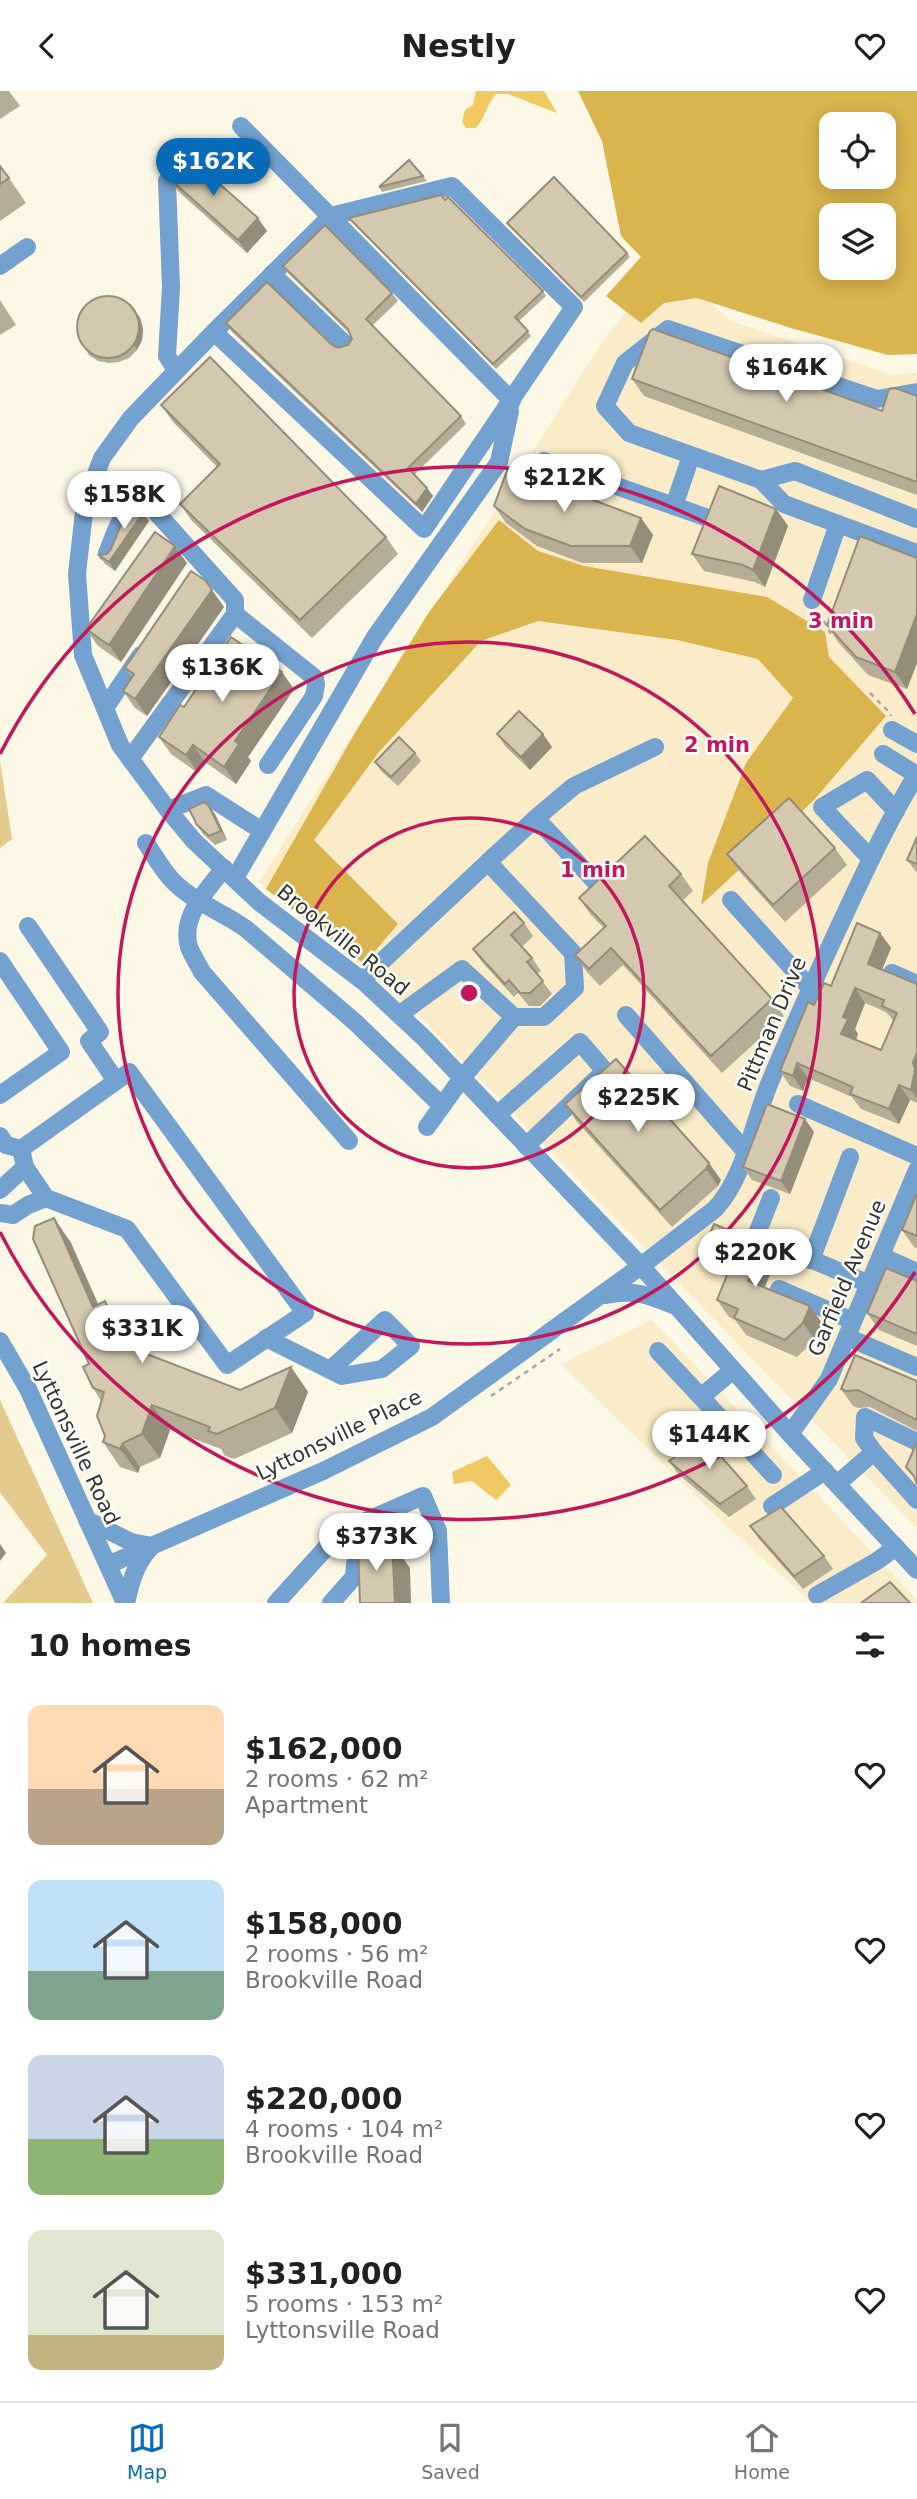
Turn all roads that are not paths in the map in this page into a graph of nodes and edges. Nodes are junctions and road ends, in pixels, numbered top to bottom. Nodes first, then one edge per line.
1 (241, 126) dead end
2 (167, 181) edge
3 (331, 216) junction
4 (27, 247) dead end
5 (0, 266) edge
6 (272, 274) junction
7 (214, 332) junction
8 (346, 345) edge
9 (176, 370) junction
10 (917, 392) edge
11 (512, 401) junction
12 (691, 456) junction
13 (544, 461) dead end
14 (761, 481) junction
15 (674, 506) junction
16 (705, 517) edge
17 (917, 519) edge
18 (838, 524) junction
19 (107, 553) edge
20 (917, 553) edge
21 (812, 600) road end
22 (235, 614) junction
23 (152, 640) edge
24 (105, 708) junction
25 (892, 730) road end
26 (917, 744) edge
27 (654, 747) dead end
28 (883, 754) dead end
29 (130, 759) junction
30 (268, 765) dead end
31 (917, 774) edge
32 (168, 810) junction
33 (896, 811) junction
34 (536, 818) junction
35 (262, 831) junction
36 (146, 843) dead end
37 (871, 859) junction
38 (488, 862) junction
39 (229, 873) junction
40 (601, 888) edge
41 (731, 900) dead end
42 (198, 901) junction
43 (28, 926) dead end
44 (0, 961) edge
45 (892, 973) edge
46 (362, 980) junction
47 (917, 984) edge
48 (811, 989) junction
49 (400, 1014) junction
50 (626, 1015) dead end
51 (514, 1017) junction
52 (462, 1078) junction
53 (116, 1081) junction
54 (0, 1095) edge
55 (798, 1104) dead end
56 (442, 1106) junction
57 (497, 1115) junction
58 (427, 1127) dead end
59 (0, 1136) edge
60 (349, 1141) dead end
61 (526, 1146) junction
62 (21, 1149) junction
63 (745, 1151) junction
64 (917, 1156) edge
65 (849, 1157) dead end
66 (26, 1167) junction
67 (915, 1179) edge
68 (0, 1190) edge
69 (47, 1198) junction
70 (771, 1198) dead end
71 (0, 1213) edge
72 (881, 1256) junction
73 (811, 1260) junction
74 (641, 1266) junction
75 (917, 1272) edge
76 (869, 1284) junction
77 (779, 1289) dead end
78 (599, 1296) junction
79 (676, 1306) junction
80 (850, 1329) junction
81 (266, 1338) junction
82 (0, 1341) edge
83 (657, 1351) dead end
84 (917, 1367) edge
85 (330, 1370) dead end
86 (733, 1370) junction
87 (701, 1397) junction
88 (790, 1434) junction
89 (917, 1442) edge
90 (874, 1453) junction
91 (773, 1475) dead end
92 (917, 1475) edge
93 (830, 1477) junction
94 (914, 1496) edge
95 (772, 1506) dead end
96 (87, 1520) junction
97 (438, 1531) junction
98 (152, 1546) junction
99 (896, 1547) junction
100 (108, 1565) junction
101 (917, 1570) edge
102 (817, 1595) dead end
103 (125, 1603) edge
104 (276, 1603) edge
105 (331, 1603) edge
106 (441, 1603) edge

1 - 3 street
2 - 9 street
3 - 6 street, Brookville Road
3 - 11 street
3 - 11 street
4 - 5 street
6 - 7 street, Brookville Road
6 - 8 street
7 - 9 street, Brookville Road
7 - 11 street
9 - 24 street, Brookville Road
10 - 12 street
11 - 35 street
12 - 14 street
12 - 15 street
13 - 15 street
14 - 17 street
14 - 18 street
15 - 16 street
18 - 20 street
18 - 21 street
19 - 22 street
22 - 29 street
22 - 30 street
23 - 24 street
24 - 29 street, Brookville Road
25 - 26 street
27 - 34 street
28 - 31 street
29 - 32 street, Brookville Road
31 - 33 street, Pittman Drive
32 - 35 street
32 - 39 street, Brookville Road
33 - 37 street, Pittman Drive
33 - 37 street
34 - 38 street
34 - 40 street
35 - 39 street
36 - 42 street
37 - 48 street, Pittman Drive
38 - 46 street
38 - 51 street
39 - 42 street
39 - 46 street, Brookville Road
41 - 48 street
42 - 56 street
42 - 60 street
43 - 53 street
44 - 54 street
45 - 47 street
46 - 49 street, Brookville Road
48 - 63 street, Pittman Drive
49 - 51 street
49 - 52 street, Brookville Road
50 - 63 street
51 - 52 street
52 - 56 street
52 - 57 street, Brookville Road
53 - 62 street
53 - 81 street
55 - 64 street
56 - 58 street
57 - 61 street, Brookville Road
57 - 61 street
59 - 62 street
61 - 74 street, Brookville Road
62 - 66 street
63 - 74 street, Pittman Drive
65 - 73 street
66 - 68 street
66 - 69 street
67 - 72 street, Garfield Avenue
69 - 71 street
69 - 81 street
70 - 73 street
72 - 75 street
72 - 76 street, Garfield Avenue
73 - 76 street
74 - 78 street, Lyttonsville Place
74 - 79 street, Brookville Road
76 - 80 street, Garfield Avenue
77 - 80 street
78 - 79 street
78 - 98 street, Lyttonsville Place
79 - 86 street, Brookville Road
80 - 84 street
80 - 88 street, Garfield Avenue
81 - 85 street
82 - 96 street, Lyttonsville Road
83 - 87 street
86 - 87 street
86 - 88 street, Brookville Road
87 - 91 street
88 - 93 street, Brookville Road
89 - 90 street
90 - 93 street
90 - 94 street
92 - 94 street
93 - 95 street
93 - 99 street, Brookville Road
96 - 98 street
96 - 100 street, Lyttonsville Road
97 - 104 street
97 - 105 street
97 - 106 street
98 - 100 street, Lyttonsville Place
98 - 103 street
99 - 101 street, Brookville Road
99 - 102 street
100 - 103 street, Lyttonsville Road

